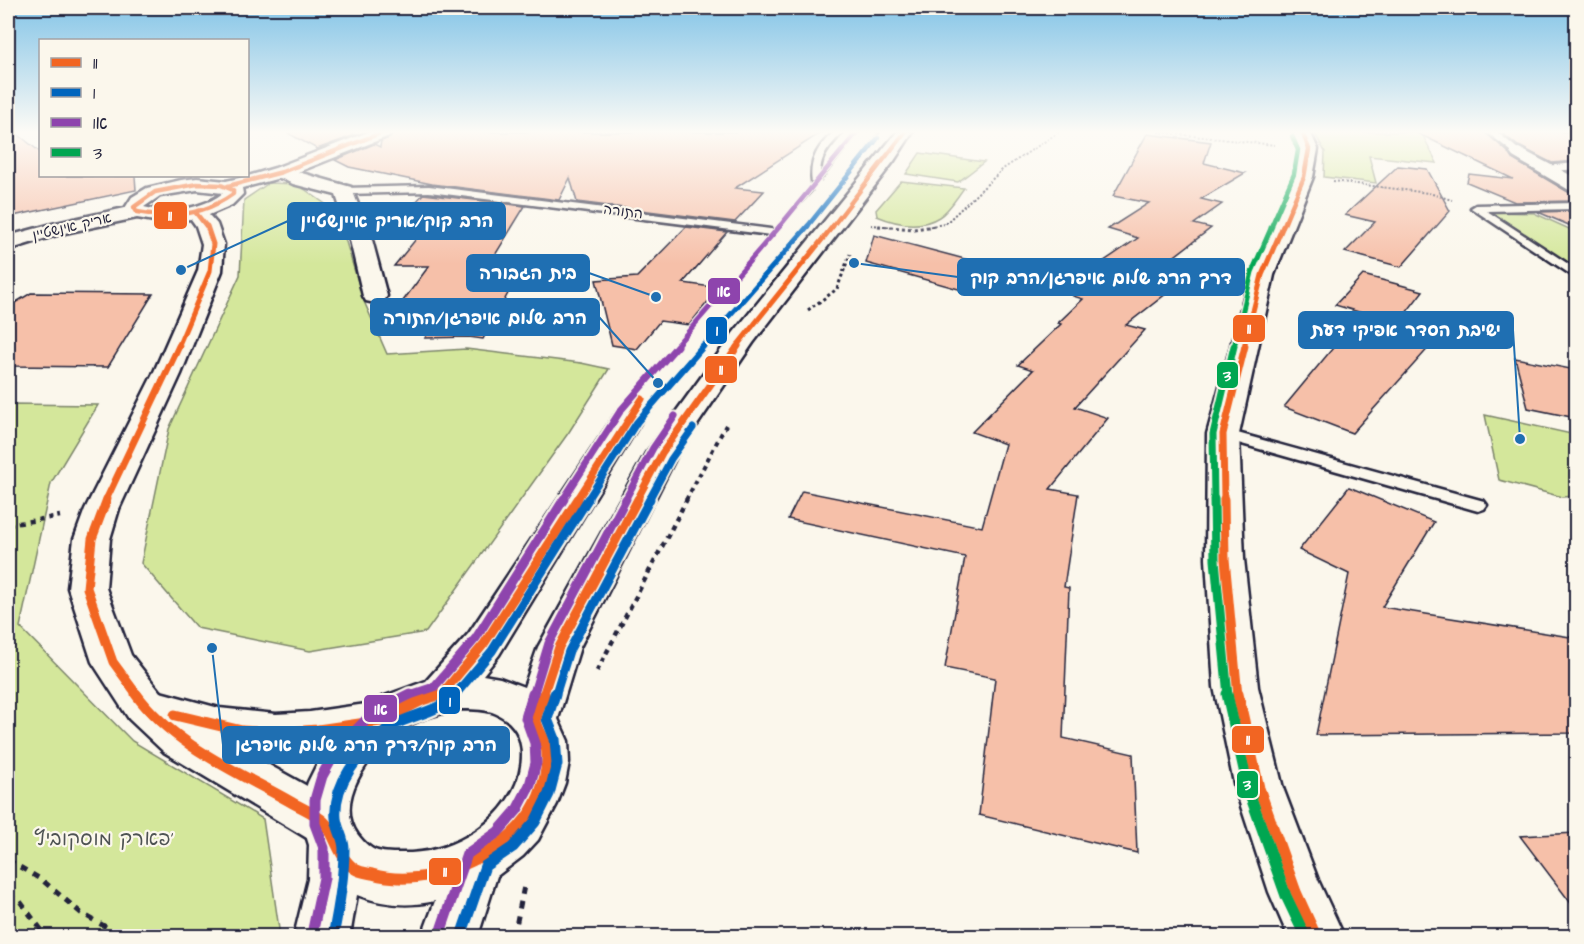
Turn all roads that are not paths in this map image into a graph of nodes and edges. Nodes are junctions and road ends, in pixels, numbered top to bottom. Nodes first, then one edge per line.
1 (266, 176) edge
2 (291, 176) edge
3 (814, 176) edge
4 (836, 176) edge
5 (876, 176) edge
6 (1297, 176) edge
7 (1558, 176) edge
8 (153, 177) edge
9 (228, 186) junction
10 (1576, 186) edge
11 (169, 188) junction
12 (344, 191) junction
13 (820, 196) junction
14 (1576, 206) edge
15 (137, 212) junction
16 (196, 213) junction
17 (786, 234) junction
18 (8, 243) edge
19 (1576, 274) edge
20 (375, 296) dead end
21 (1223, 434) junction
22 (1478, 505) dead end
23 (440, 696) junction
24 (146, 706) junction
25 (536, 719) junction
26 (380, 721) junction
27 (329, 834) junction
28 (476, 859) junction
29 (322, 936) edge
30 (450, 936) edge
31 (1316, 936) edge

1 - 9 street
2 - 12 street, התורה
3 - 13 lane
4 - 13 street
5 - 25 street
6 - 21 street
7 - 10 street
8 - 11 street
9 - 11 street
9 - 16 street, אריק אינשטיין
11 - 15 street
12 - 17 lane, התורה
12 - 20 street
13 - 17 street
14 - 19 lane
15 - 16 street, אריק אינשטיין
15 - 18 street, אריק אינשטיין
16 - 24 street
17 - 23 street
21 - 22 lane
21 - 31 street
23 - 25 street
23 - 26 street
24 - 26 street
24 - 27 street
25 - 28 street
26 - 27 street
27 - 28 street
27 - 29 street
28 - 30 street

